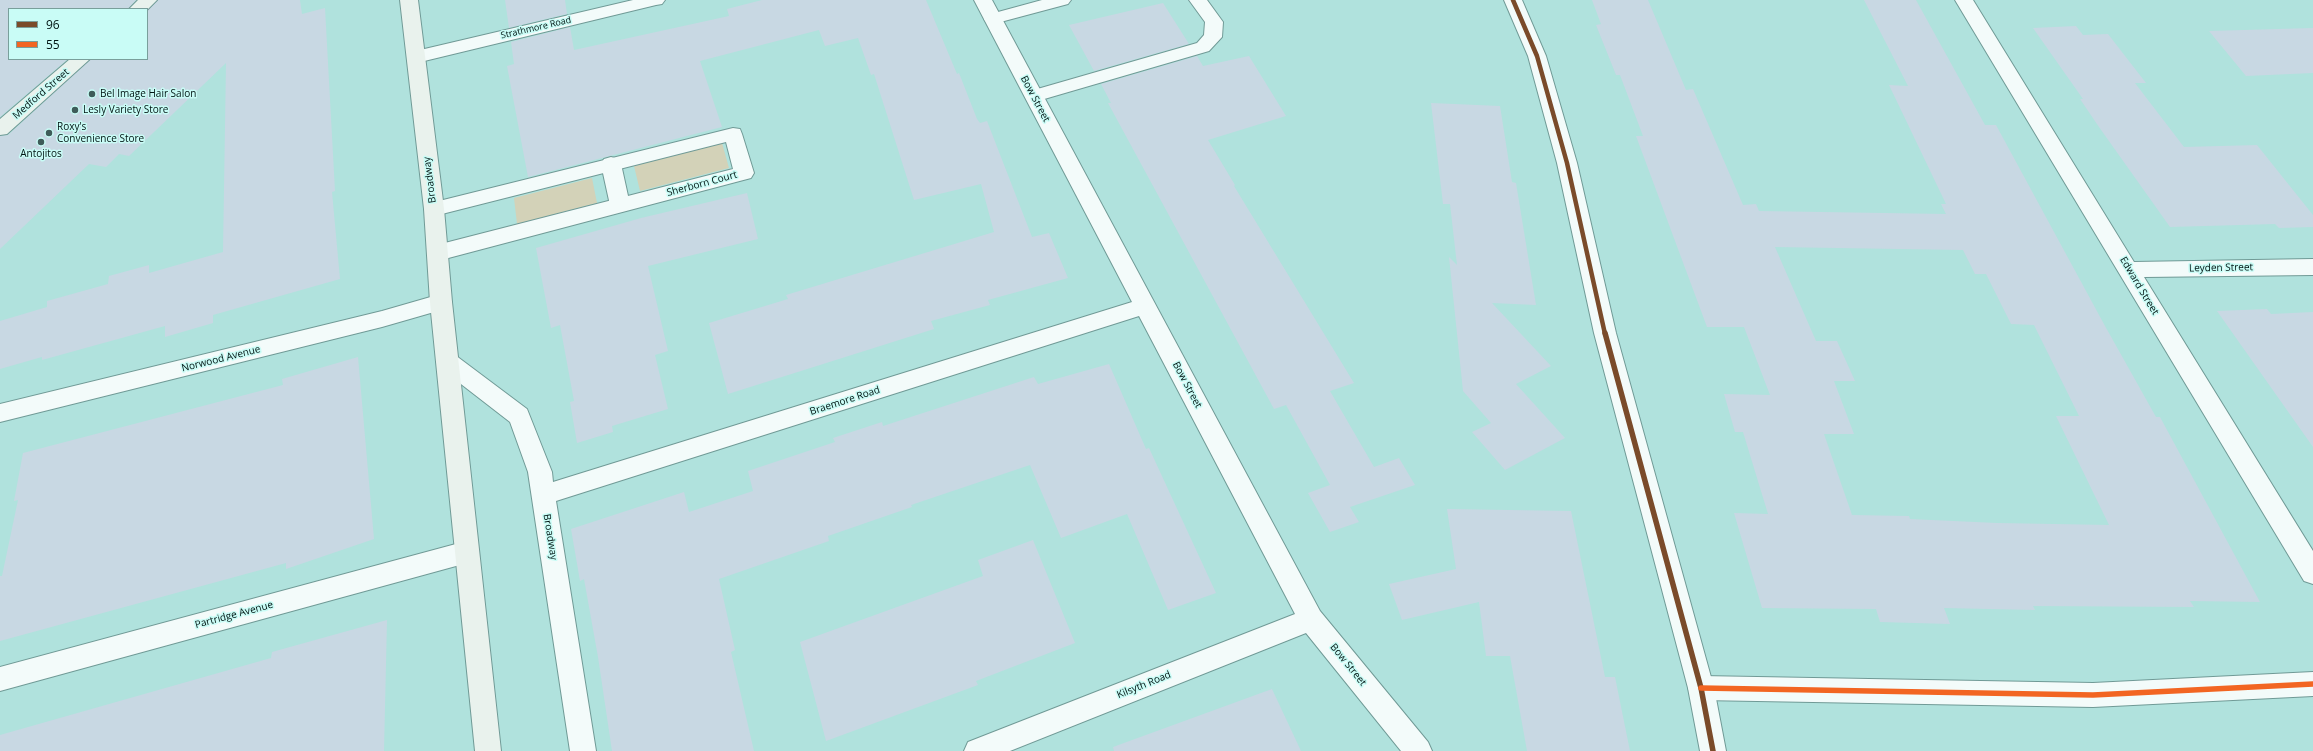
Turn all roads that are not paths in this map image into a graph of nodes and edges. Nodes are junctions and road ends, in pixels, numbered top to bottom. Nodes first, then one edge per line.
1 (148, 0) edge
2 (409, 0) edge
3 (656, 0) edge
4 (983, 0) edge
5 (1062, 0) edge
6 (1198, 0) edge
7 (1513, 0) edge
8 (1964, 0) edge
9 (139, 8) edge
10 (993, 19) junction
11 (416, 57) junction
12 (80, 60) edge
13 (1034, 96) junction
14 (1, 127) edge
15 (611, 164) junction
16 (620, 205) junction
17 (434, 209) junction
18 (437, 253) junction
19 (2313, 267) edge
20 (2128, 270) junction
21 (441, 302) junction
22 (1145, 306) junction
23 (447, 362) junction
24 (0, 413) edge
25 (544, 495) junction
26 (467, 552) junction
27 (2313, 573) edge
28 (1311, 619) junction
29 (0, 679) edge
30 (2313, 684) edge
31 (1701, 688) junction
32 (488, 751) edge
33 (583, 751) edge
34 (977, 751) edge
35 (1419, 751) edge
36 (1713, 751) edge

1 - 9 main road
2 - 11 main road, Broadway
3 - 11 street, Strathmore Road
4 - 10 street, Bow Street
5 - 10 street
6 - 13 street
7 - 31 street
8 - 20 street, Edward Street
10 - 13 street, Bow Street
11 - 17 main road, Broadway
12 - 14 main road, Medford Street
13 - 22 street, Bow Street
15 - 16 street
15 - 16 street, Sherborn Court
15 - 17 street, Sherborn Court
16 - 18 street, Sherborn Court
17 - 18 main road, Broadway
18 - 21 main road, Broadway
19 - 20 street, Leyden Street
20 - 27 street, Edward Street
21 - 23 main road, Broadway
21 - 24 street, Norwood Avenue
22 - 25 street, Braemore Road
22 - 28 street, Bow Street
23 - 25 street, Broadway
23 - 26 main road, Broadway
25 - 33 street, Broadway
26 - 29 street, Partridge Avenue
26 - 32 main road, Broadway
28 - 34 street, Kilsyth Road
28 - 35 street, Bow Street
30 - 31 street
31 - 36 street

